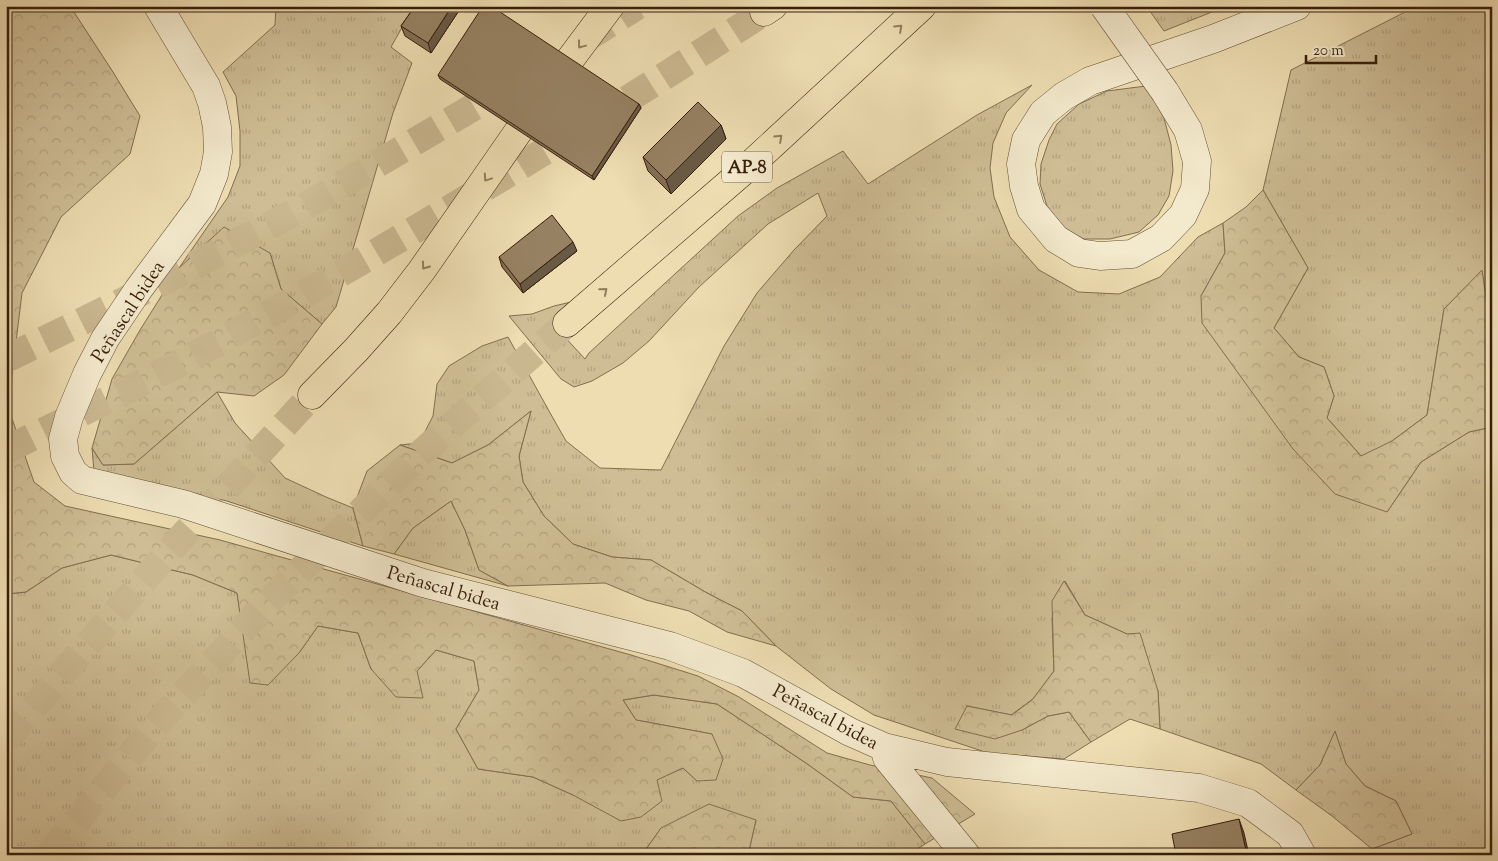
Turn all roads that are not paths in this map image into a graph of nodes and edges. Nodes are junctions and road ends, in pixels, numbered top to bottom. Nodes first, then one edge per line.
1 (158, 6) edge
2 (610, 6) edge
3 (922, 6) edge
4 (1104, 6) edge
5 (1297, 6) edge
6 (567, 323) tunnel mouth
7 (312, 395) tunnel mouth
8 (884, 747) junction
9 (966, 855) edge
10 (1302, 855) edge

1 - 8 street, Peñascal bidea
2 -> 7 highway
6 -> 3 highway, AP-8
4 - 5 street, bridge
8 - 9 street
8 - 10 street, Peñascal bidea

